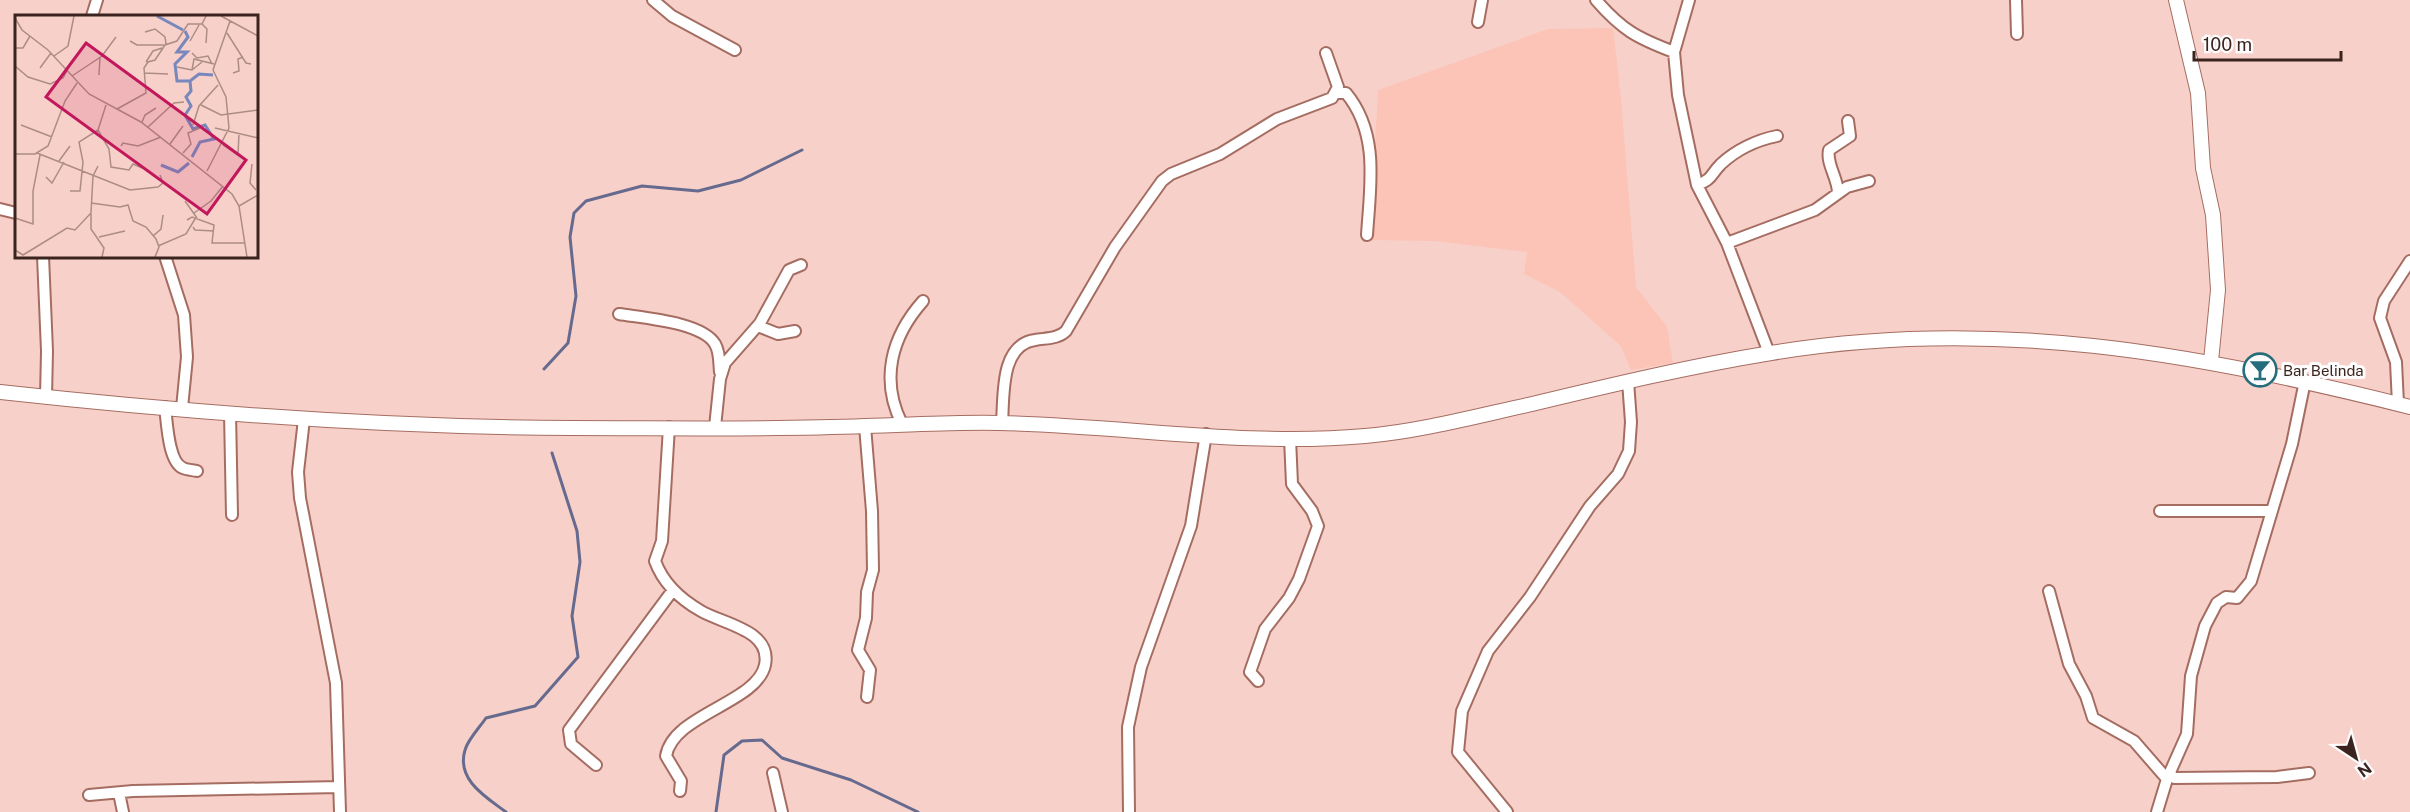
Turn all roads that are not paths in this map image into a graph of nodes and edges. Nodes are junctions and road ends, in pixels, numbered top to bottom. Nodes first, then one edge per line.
1 (97, 0) edge
2 (652, 0) edge
3 (1482, 0) edge
4 (1596, 0) edge
5 (1689, 0) edge
6 (2016, 0) edge
7 (2176, 0) edge
8 (92, 15) edge
9 (1478, 22) dead end
10 (2017, 34) dead end
11 (735, 50) dead end
12 (1674, 52) junction
13 (1326, 53) dead end
14 (1337, 93) junction
15 (1848, 121) dead end
16 (1777, 136) dead end
17 (1869, 181) dead end
18 (1697, 185) junction
19 (1838, 193) junction
20 (0, 209) edge
21 (15, 213) edge
22 (1366, 235) dead end
23 (1727, 243) junction
24 (43, 258) edge
25 (166, 258) edge
26 (2410, 261) edge
27 (801, 265) dead end
28 (923, 301) dead end
29 (619, 314) dead end
30 (758, 326) junction
31 (795, 331) dead end
32 (1770, 353) junction
33 (2211, 361) junction
34 (720, 379) junction
35 (1628, 381) junction
36 (2305, 381) junction
37 (0, 392) edge
38 (46, 397) junction
39 (2404, 406) edge
40 (165, 407) junction
41 (182, 408) junction
42 (230, 413) junction
43 (304, 419) junction
44 (1002, 423) junction
45 (903, 424) junction
46 (865, 426) junction
47 (669, 427) junction
48 (715, 427) junction
49 (1206, 434) junction
50 (1290, 438) junction
51 (197, 471) dead end
52 (2160, 511) dead end
53 (2270, 511) junction
54 (232, 514) dead end
55 (673, 590) junction
56 (2049, 591) dead end
57 (1258, 681) dead end
58 (867, 697) dead end
59 (596, 765) dead end
60 (772, 773) dead end
61 (2309, 773) dead end
62 (2168, 777) junction
63 (339, 787) junction
64 (681, 791) dead end
65 (119, 793) junction
66 (89, 795) dead end
67 (123, 812) edge
68 (340, 812) edge
69 (782, 812) edge
70 (1129, 812) edge
71 (1508, 812) edge
72 (2157, 812) edge

1 - 8 street
2 - 11 street
3 - 9 street
4 - 12 street
5 - 12 street
6 - 10 street
7 - 33 main road
12 - 18 street
13 - 14 street
14 - 22 street
14 - 44 street
15 - 19 street
16 - 18 street
17 - 19 street
18 - 23 street
19 - 23 street
20 - 21 street
23 - 32 street
24 - 38 street
25 - 41 street
26 - 39 street
27 - 30 street
28 - 45 street
29 - 34 street
30 - 31 street
30 - 34 street
32 - 33 main road
32 - 35 main road
33 - 36 main road
34 - 48 street
35 - 50 main road
35 - 71 street
36 - 39 main road
36 - 53 street
37 - 38 main road
38 - 40 main road
40 - 41 main road
40 - 51 street
41 - 42 main road
42 - 43 main road
42 - 54 street
43 - 47 main road
43 - 63 street
44 - 45 main road
44 - 49 main road
45 - 46 main road
46 - 48 main road
46 - 58 street
47 - 48 main road
47 - 55 street
49 - 50 main road
49 - 70 street
50 - 57 street
52 - 53 street
53 - 62 street
55 - 59 street
55 - 64 street
56 - 62 street
60 - 69 street
61 - 62 street
62 - 72 street
63 - 65 street
63 - 68 street
65 - 66 street
65 - 67 street

